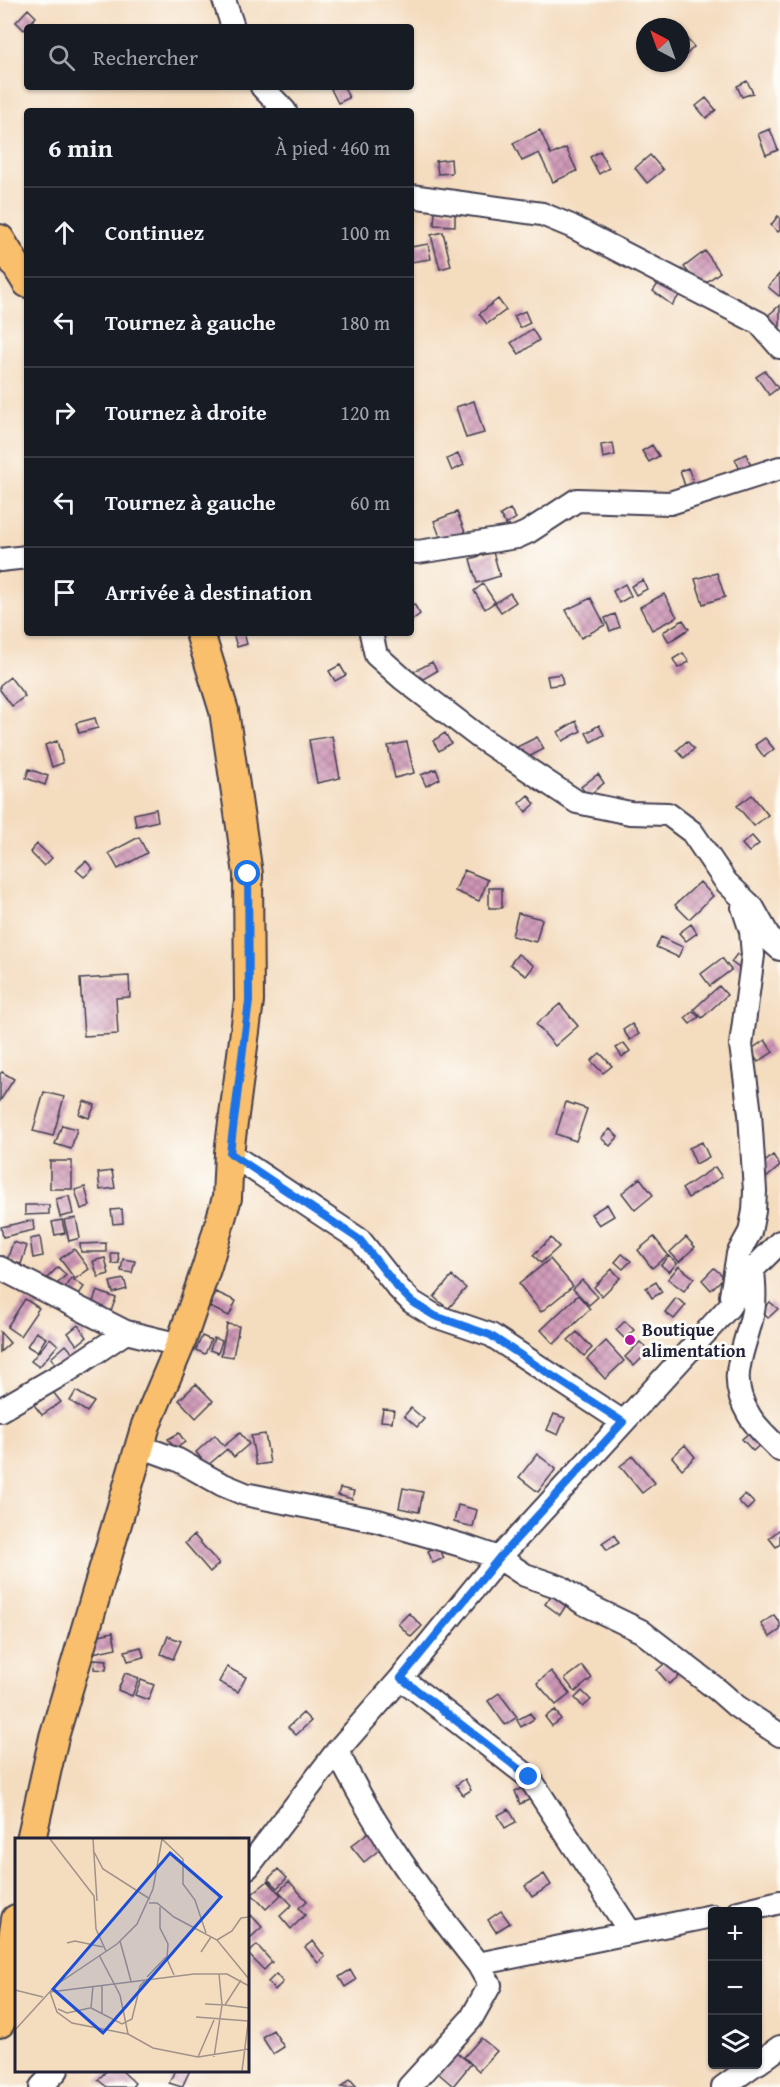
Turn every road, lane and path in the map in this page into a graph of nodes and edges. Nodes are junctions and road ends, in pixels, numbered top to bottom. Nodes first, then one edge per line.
1 (224, 0) edge
2 (232, 24) edge
3 (265, 90) edge
4 (282, 108) edge
5 (414, 196) edge
6 (0, 239) edge
7 (24, 278) edge
8 (780, 347) edge
9 (780, 468) edge
10 (414, 551) edge
11 (24, 557) edge
12 (0, 560) edge
13 (201, 636) edge
14 (372, 636) edge
15 (738, 893) junction
16 (780, 949) edge
17 (230, 1153) junction
18 (780, 1242) edge
19 (0, 1268) edge
20 (753, 1269) junction
21 (729, 1306) junction
22 (126, 1332) junction
23 (180, 1345) junction
24 (0, 1410) edge
25 (146, 1425) junction
26 (621, 1425) junction
27 (780, 1450) edge
28 (499, 1558) junction
29 (401, 1678) junction
30 (780, 1735) edge
31 (337, 1751) junction
32 (31, 1838) edge
33 (249, 1866) edge
34 (780, 1902) edge
35 (757, 1907) edge
36 (708, 1917) edge
37 (15, 1926) edge
38 (630, 1932) junction
39 (478, 1964) junction
40 (0, 2024) edge
41 (780, 2047) edge
42 (762, 2059) edge
43 (748, 2069) edge
44 (55, 2072) edge
45 (41, 2087) edge
46 (409, 2087) edge
47 (723, 2087) edge

1 - 2 street
3 - 4 street
5 - 8 street
6 - 7 main road
9 - 10 street
11 - 12 street
13 - 17 main road
14 - 15 street
15 - 16 street
15 - 21 street
17 - 23 main road
17 - 26 street
18 - 20 street
19 - 22 street
20 - 21 street
20 - 27 street
21 - 26 street
22 - 23 street
22 - 24 street
23 - 25 main road
25 - 28 street
25 - 32 main road
26 - 28 street
28 - 29 street
28 - 30 street
29 - 31 street
29 - 38 street
31 - 33 street
31 - 39 street
34 - 35 street
36 - 38 street
37 - 40 main road
38 - 39 street
39 - 46 street
41 - 42 street
43 - 47 street
44 - 45 street

